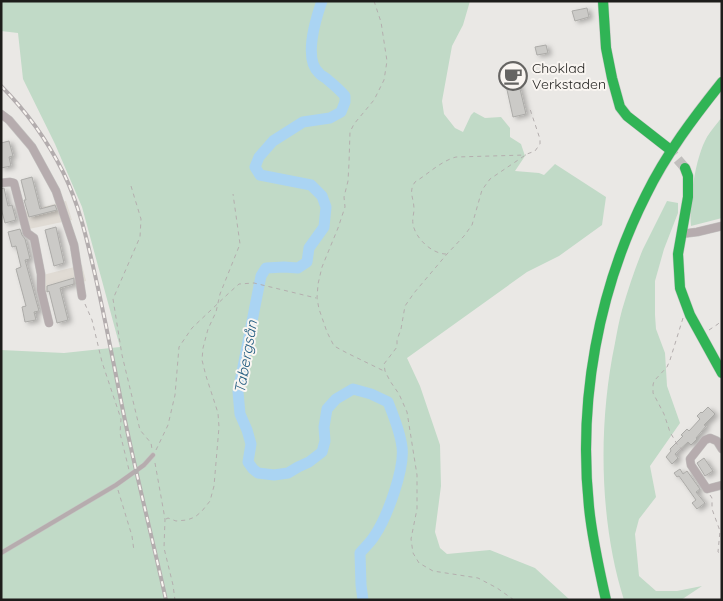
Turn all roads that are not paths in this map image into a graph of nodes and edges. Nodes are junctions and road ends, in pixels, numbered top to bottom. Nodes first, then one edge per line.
1 (603, 1) edge
2 (722, 82) edge
3 (722, 94) edge
4 (1, 114) edge
5 (668, 148) tunnel mouth
6 (685, 168) tunnel mouth
7 (1, 183) edge
8 (722, 226) edge
9 (681, 234) junction
10 (82, 296) road end
11 (49, 323) dead end
12 (722, 373) edge
13 (722, 450) edge
14 (153, 455) road end
15 (722, 486) edge
16 (1, 553) edge
17 (606, 600) edge
18 (614, 600) edge

1 - 5 main road
2 - 17 main road
3 - 18 main road
4 - 10 street
6 - 9 main road
7 - 11 street
8 - 9 street
9 - 12 main road
13 - 15 street
14 - 16 lane

